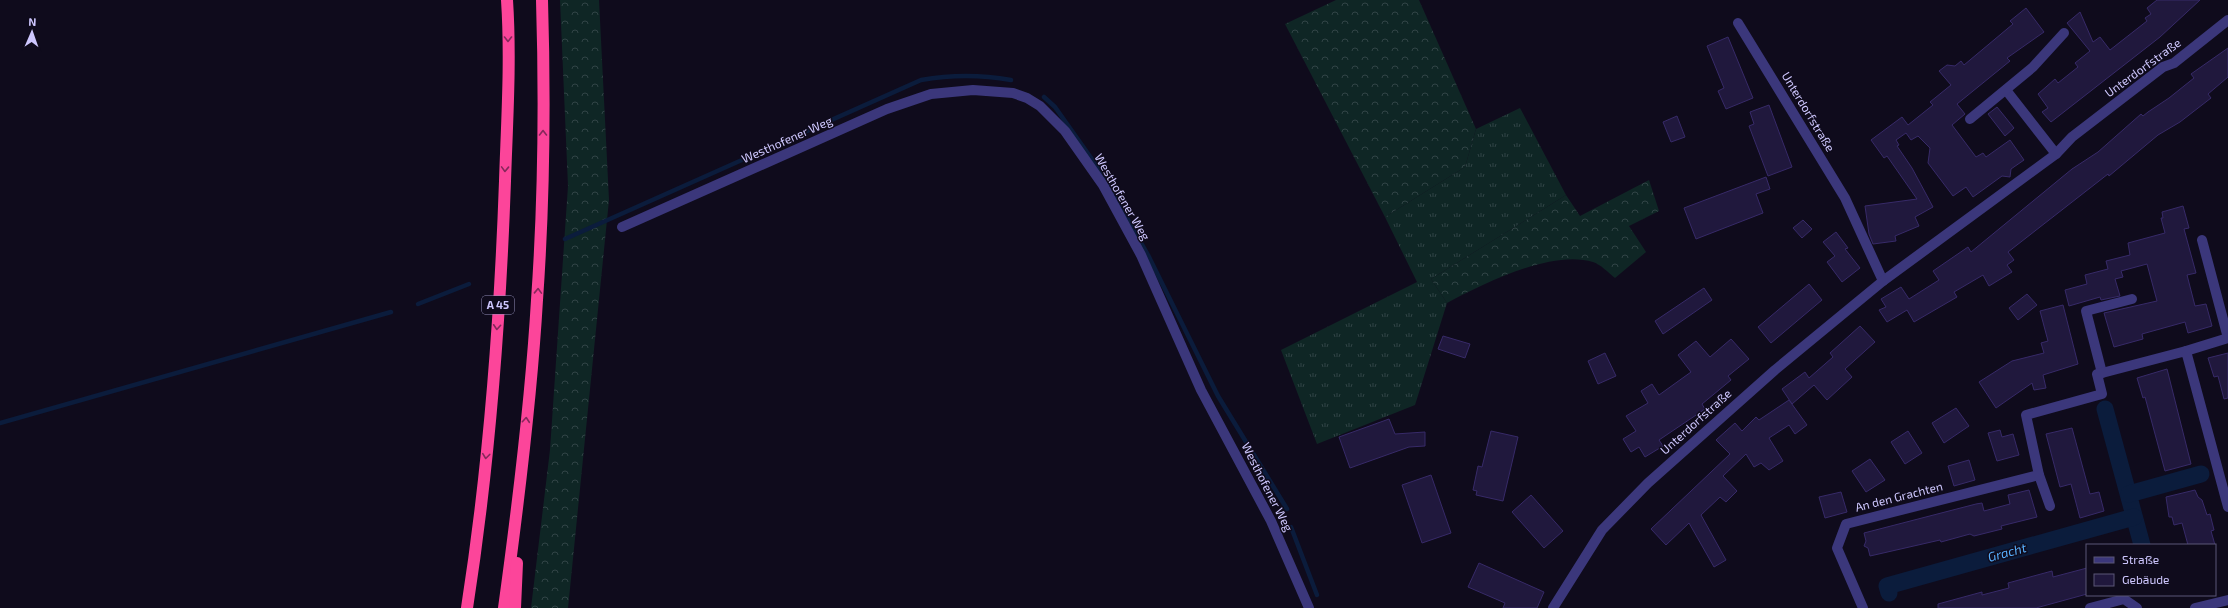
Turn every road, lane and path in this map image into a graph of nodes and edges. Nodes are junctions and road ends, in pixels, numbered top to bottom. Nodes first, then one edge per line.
1 (507, 0) edge
2 (542, 0) edge
3 (2228, 20) edge
4 (1738, 23) dead end
5 (2064, 33) dead end
6 (2006, 90) junction
7 (1970, 118) dead end
8 (2056, 154) junction
9 (622, 228) dead end
10 (2202, 240) dead end
11 (1883, 281) junction
12 (2132, 299) dead end
13 (2228, 338) edge
14 (2186, 351) junction
15 (2102, 373) junction
16 (2039, 475) junction
17 (520, 487) junction
18 (2050, 506) dead end
19 (2228, 507) edge
20 (2228, 600) edge
21 (1862, 605) edge
22 (467, 608) edge
23 (504, 608) edge
24 (515, 608) edge
25 (1309, 608) edge
26 (1553, 608) edge
27 (2090, 608) edge
28 (2137, 608) edge
29 (2195, 608) edge

1 -> 22 highway, A 45
17 -> 2 highway
3 - 8 street, Unterdorfstraße
4 - 11 street, Unterdorfstraße
5 - 6 street
6 - 7 street
6 - 8 street
8 - 11 street, Unterdorfstraße
9 - 25 street, Westhofener Weg
10 - 13 street
11 - 26 street, Unterdorfstraße
12 - 15 street
13 - 14 street
14 - 15 street
14 - 19 street
15 - 16 street
16 - 18 street
16 - 21 street, An den Grachten
17 - 23 highway
17 - 24 highway
20 - 29 street
27 - 28 street

